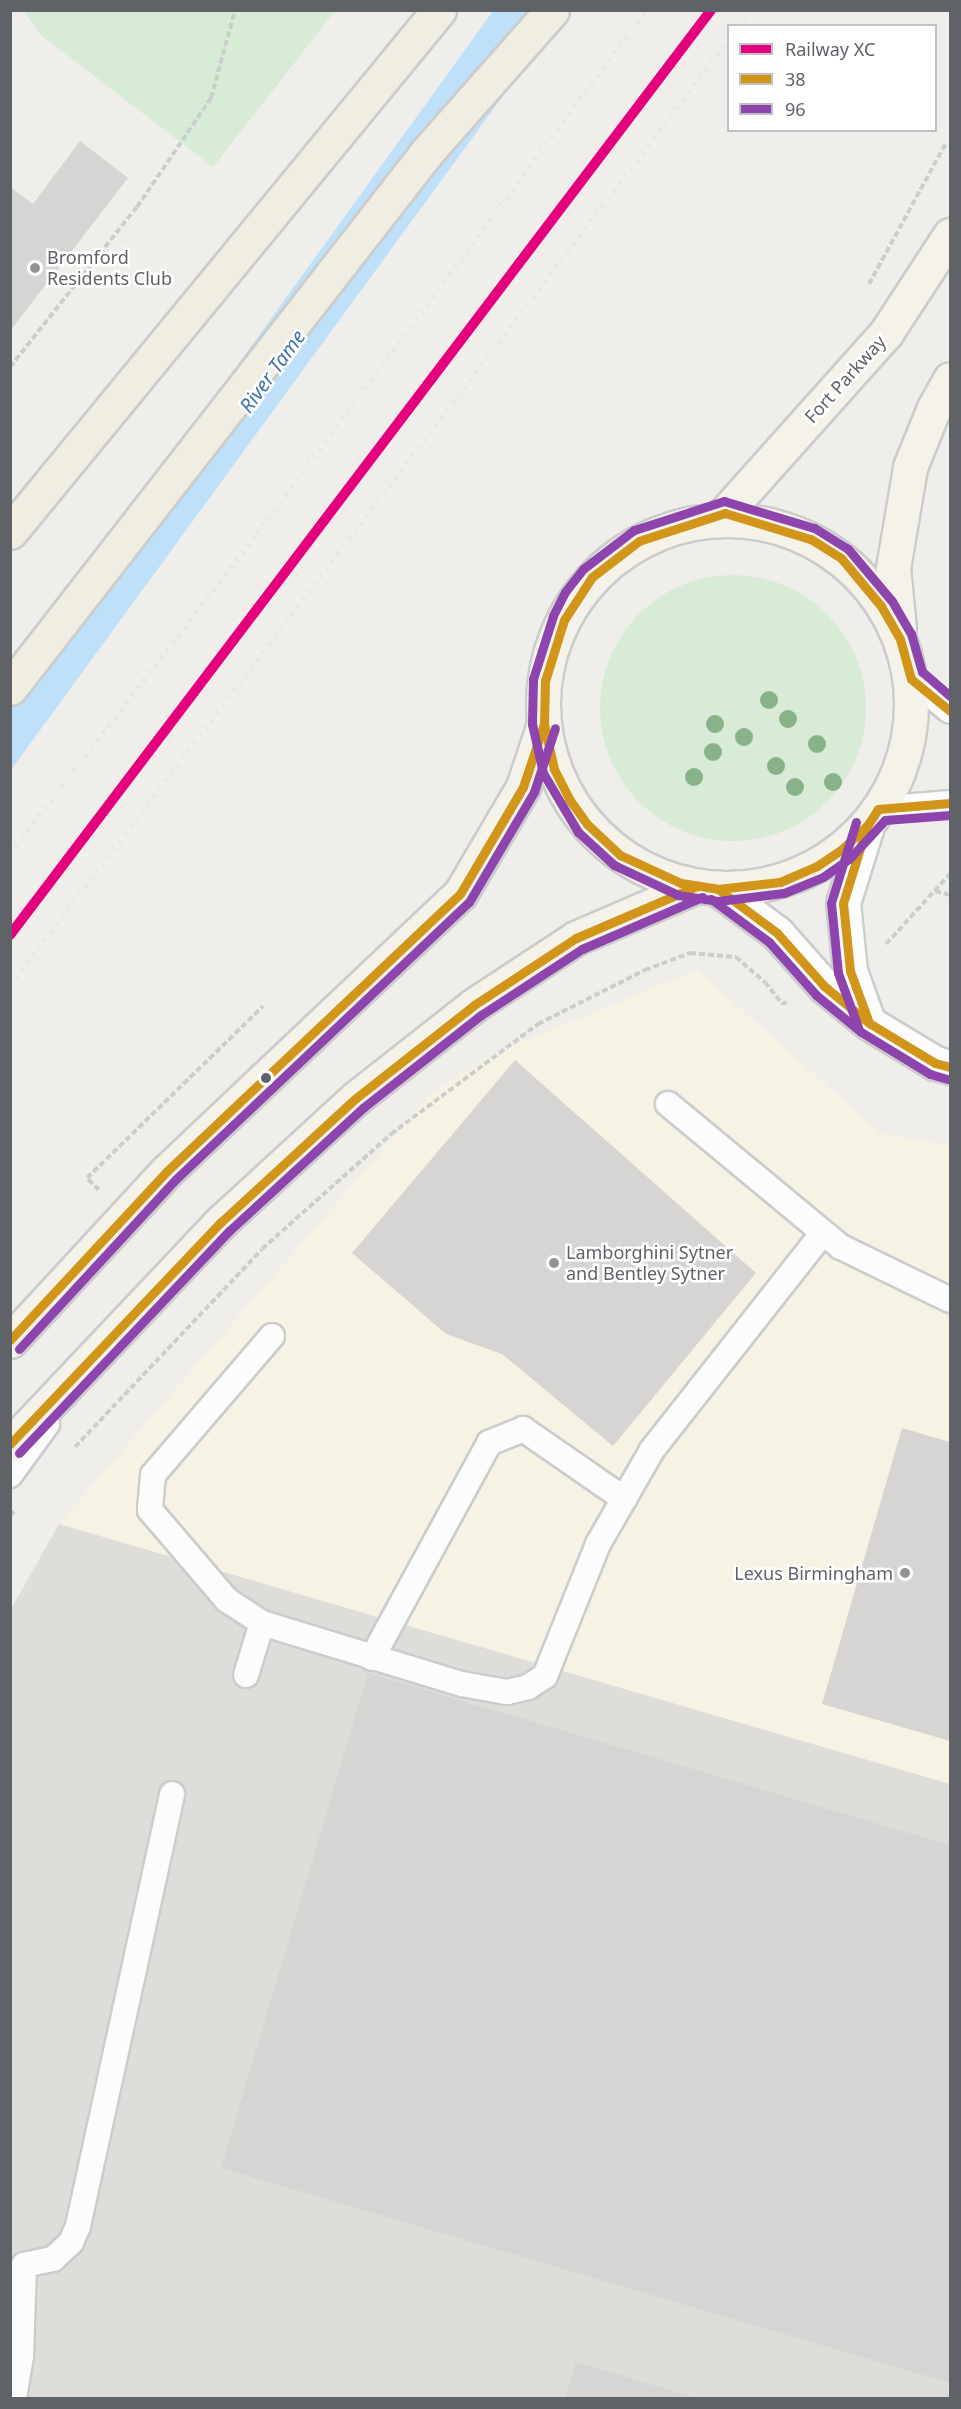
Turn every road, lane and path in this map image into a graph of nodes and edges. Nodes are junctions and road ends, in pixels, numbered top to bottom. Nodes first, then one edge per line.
1 (235, 10) edge
2 (440, 10) edge
3 (552, 10) edge
4 (951, 235) edge
5 (10, 367) edge
6 (951, 379) edge
7 (725, 513) junction
8 (10, 532) edge
9 (900, 639) junction
10 (910, 679) junction
11 (10, 688) edge
12 (951, 711) edge
13 (544, 724) junction
14 (951, 802) edge
15 (873, 818) junction
16 (951, 874) edge
17 (708, 887) junction
18 (935, 891) junction
19 (951, 895) edge
20 (837, 978) junction
21 (945, 1069) edge
22 (668, 1104) dead end
23 (823, 1233) junction
24 (951, 1300) edge
25 (272, 1336) dead end
26 (108, 1340) junction
27 (10, 1341) edge
28 (10, 1445) edge
29 (67, 1455) dead end
30 (10, 1475) edge
31 (624, 1499) junction
32 (19, 1507) dead end
33 (10, 1516) edge
34 (262, 1623) junction
35 (372, 1658) junction
36 (246, 1675) dead end
37 (172, 1794) dead end
38 (17, 2261) edge
39 (14, 2398) edge

1 - 5 path
2 - 8 highway
3 - 11 highway
4 - 7 main road, Fort Parkway
6 - 9 main road
7 - 9 main road
7 - 13 main road
9 - 10 main road
10 - 12 lane
10 - 15 main road
13 - 17 main road
13 - 27 main road
14 - 15 lane
15 - 17 main road
15 - 20 street
16 - 18 path
17 - 20 street
17 - 26 main road
18 - 19 path
18 - 20 path
20 - 21 street
20 - 29 path
22 - 23 lane
23 - 24 lane
23 - 31 lane
25 - 34 lane
26 - 28 main road
26 - 30 lane
31 - 35 lane
31 - 35 lane
32 - 33 path
34 - 35 lane
34 - 36 lane
37 - 38 lane
38 - 39 lane

